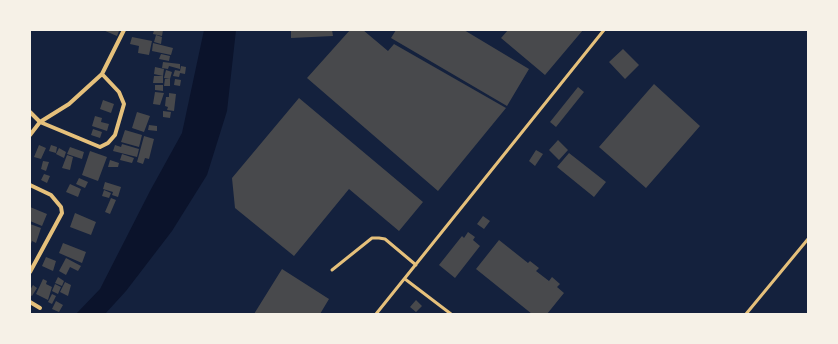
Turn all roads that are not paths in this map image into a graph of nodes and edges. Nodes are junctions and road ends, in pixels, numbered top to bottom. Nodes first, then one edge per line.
1 (124, 30) edge
2 (604, 30) edge
3 (102, 74) junction
4 (30, 112) edge
5 (40, 122) junction
6 (30, 135) edge
7 (30, 185) edge
8 (808, 239) edge
9 (416, 265) junction
10 (332, 270) dead end
11 (30, 272) edge
12 (405, 279) junction
13 (30, 302) edge
14 (40, 308) dead end
15 (376, 314) edge
16 (451, 314) edge
17 (746, 314) edge

1 - 3 street
2 - 9 lane
3 - 5 street
3 - 5 street
4 - 5 street
5 - 6 street
7 - 11 street
8 - 17 lane
9 - 10 lane
9 - 12 lane
12 - 15 lane
12 - 16 lane
13 - 14 street

